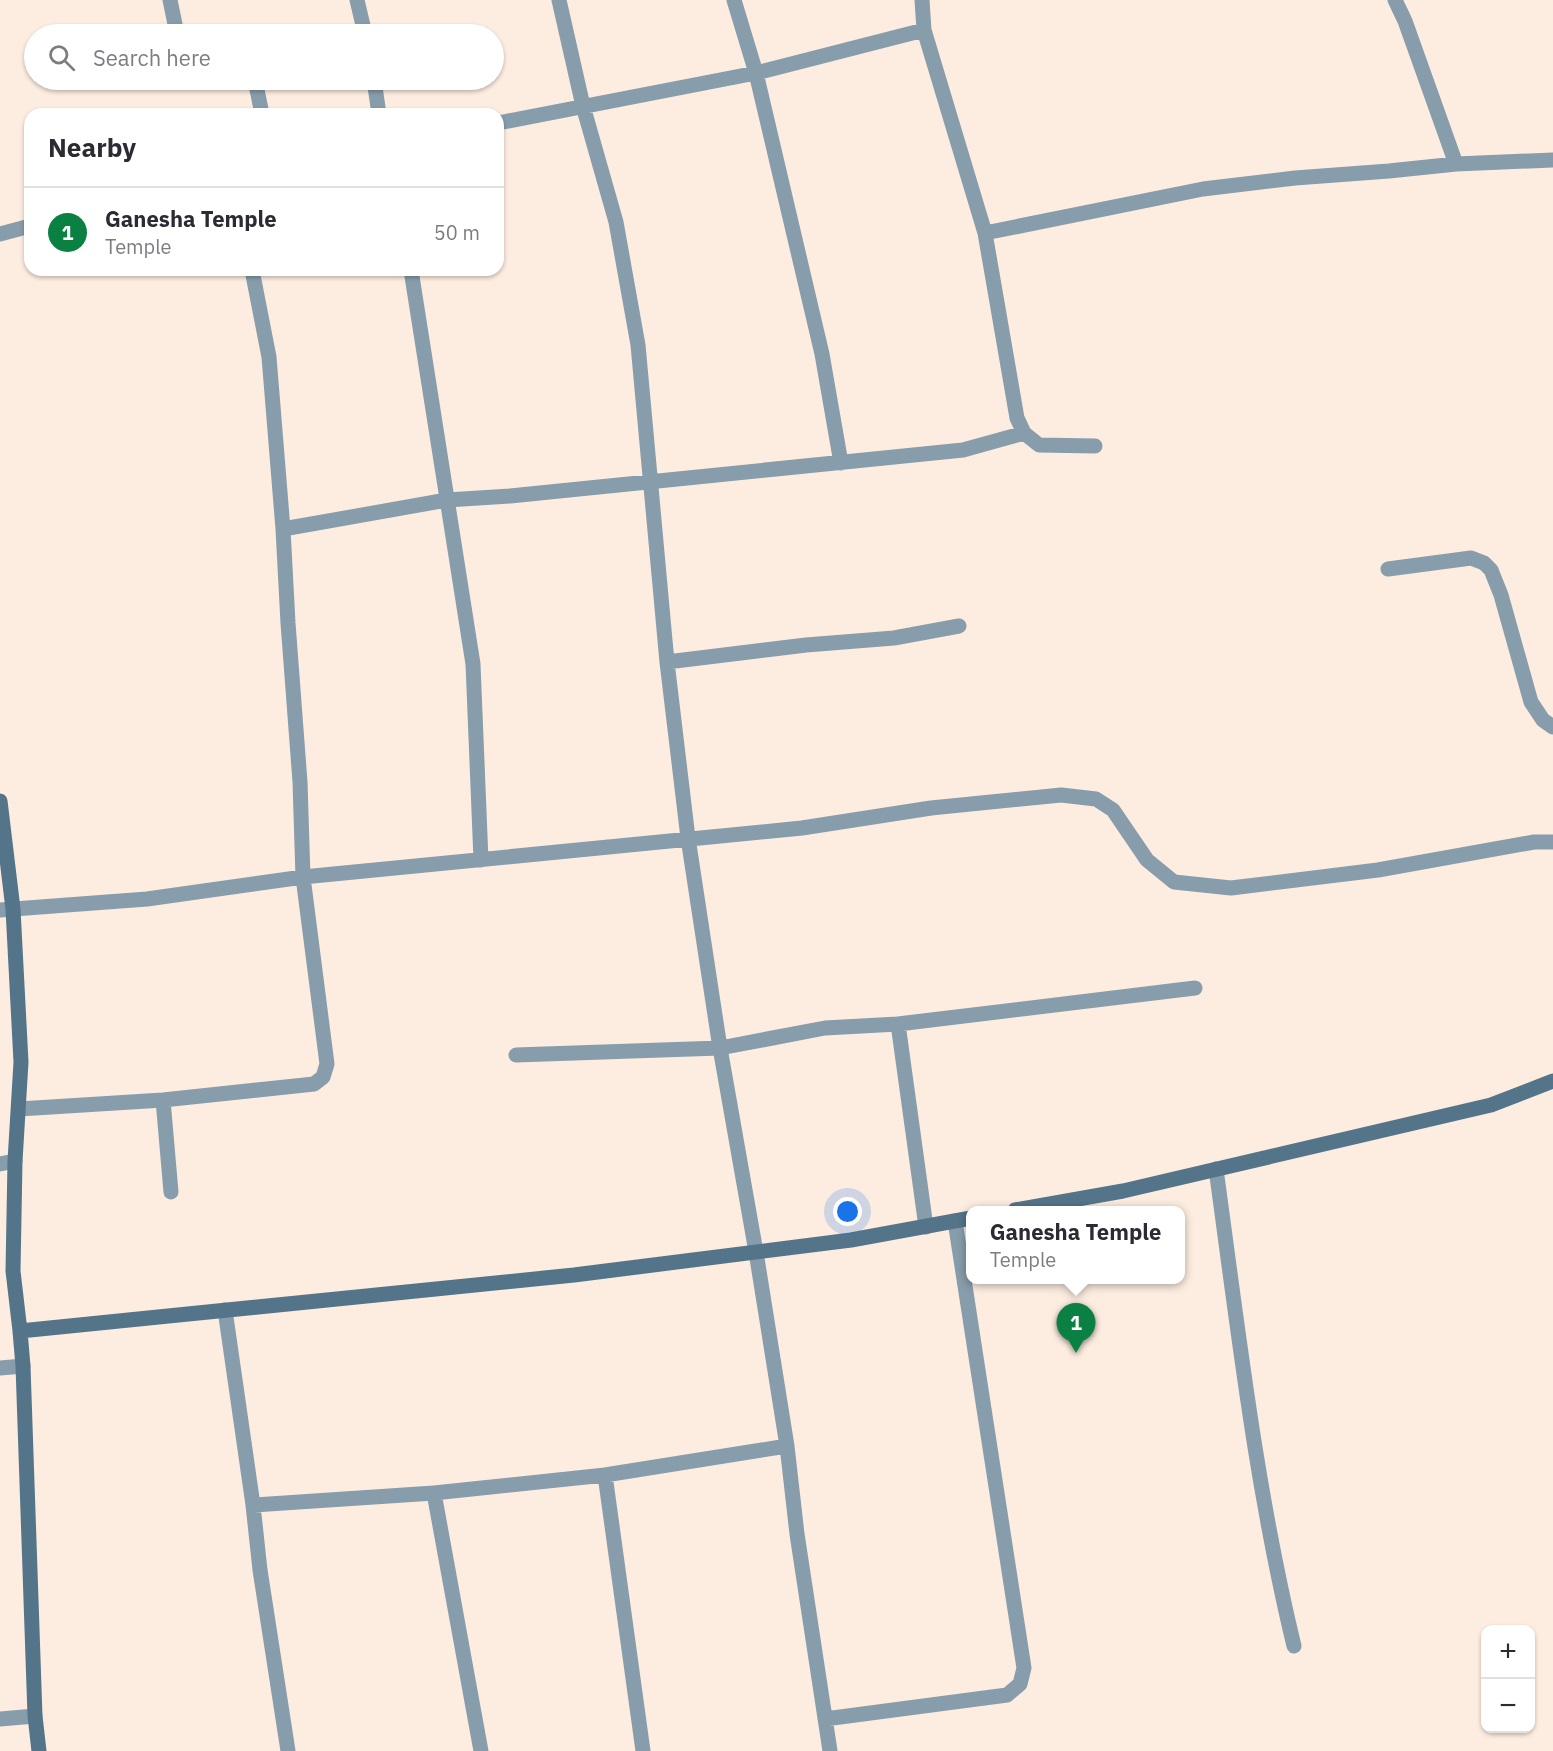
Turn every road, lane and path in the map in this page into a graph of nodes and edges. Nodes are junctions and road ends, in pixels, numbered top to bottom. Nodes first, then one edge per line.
1 (170, 0) edge
2 (357, 0) edge
3 (559, 0) edge
4 (735, 0) edge
5 (922, 0) edge
6 (1395, 0) edge
7 (175, 24) edge
8 (362, 24) edge
9 (924, 30) junction
10 (756, 73) junction
11 (257, 90) edge
12 (375, 90) edge
13 (583, 106) junction
14 (261, 108) edge
15 (378, 108) edge
16 (504, 122) edge
17 (1553, 160) edge
18 (1456, 164) junction
19 (24, 228) edge
20 (985, 233) junction
21 (0, 234) edge
22 (253, 276) edge
23 (412, 276) edge
24 (1024, 433) junction
25 (1095, 446) dead end
26 (841, 463) junction
27 (649, 482) junction
28 (447, 500) junction
29 (283, 529) junction
30 (1388, 569) dead end
31 (959, 626) dead end
32 (667, 662) junction
33 (1553, 727) edge
34 (0, 801) edge
35 (688, 838) junction
36 (1553, 842) edge
37 (481, 860) junction
38 (303, 876) junction
39 (6, 909) edge
40 (1195, 988) dead end
41 (898, 1024) junction
42 (720, 1048) junction
43 (516, 1055) dead end
44 (1553, 1081) edge
45 (163, 1100) junction
46 (19, 1109) junction
47 (7, 1162) edge
48 (1216, 1169) junction
49 (171, 1192) dead end
50 (1038, 1206) edge
51 (966, 1219) edge
52 (955, 1221) junction
53 (927, 1227) junction
54 (756, 1252) junction
55 (225, 1310) junction
56 (20, 1331) junction
57 (23, 1366) junction
58 (0, 1368) edge
59 (787, 1446) junction
60 (605, 1475) junction
61 (434, 1493) junction
62 (253, 1505) junction
63 (1294, 1646) dead end
64 (35, 1716) junction
65 (0, 1719) edge
66 (825, 1719) junction
67 (39, 1751) edge
68 (288, 1751) edge
69 (481, 1751) edge
70 (643, 1751) edge
71 (830, 1751) edge

1 - 7 street
2 - 8 street
3 - 13 street
4 - 10 street
5 - 9 street
6 - 18 street
9 - 10 street
9 - 20 street
10 - 13 street
10 - 26 street
11 - 14 street
12 - 15 street
13 - 16 street
13 - 27 street
17 - 18 street
18 - 20 street
19 - 21 street
20 - 24 street
22 - 29 street
23 - 28 street
24 - 25 street
24 - 26 street
26 - 27 street
27 - 28 street
27 - 32 street
28 - 29 street
28 - 37 street
29 - 38 street
30 - 33 street
31 - 32 street
32 - 35 street
34 - 39 street
35 - 36 street
35 - 37 street
35 - 42 street
37 - 38 street
38 - 39 street
38 - 45 street
39 - 46 street
40 - 41 street
41 - 42 street
41 - 53 street
42 - 43 street
42 - 54 street
44 - 48 street
45 - 46 street
45 - 49 street
46 - 47 street
47 - 56 street
48 - 50 street
48 - 63 street
51 - 52 street
52 - 53 street
52 - 66 street
53 - 54 street
54 - 55 street
54 - 59 street
55 - 56 street
55 - 62 street
56 - 57 street
57 - 58 street
57 - 64 street
59 - 60 street
59 - 66 street
60 - 61 street
60 - 70 street
61 - 62 street
61 - 69 street
62 - 68 street
64 - 65 street
64 - 67 street
66 - 71 street

